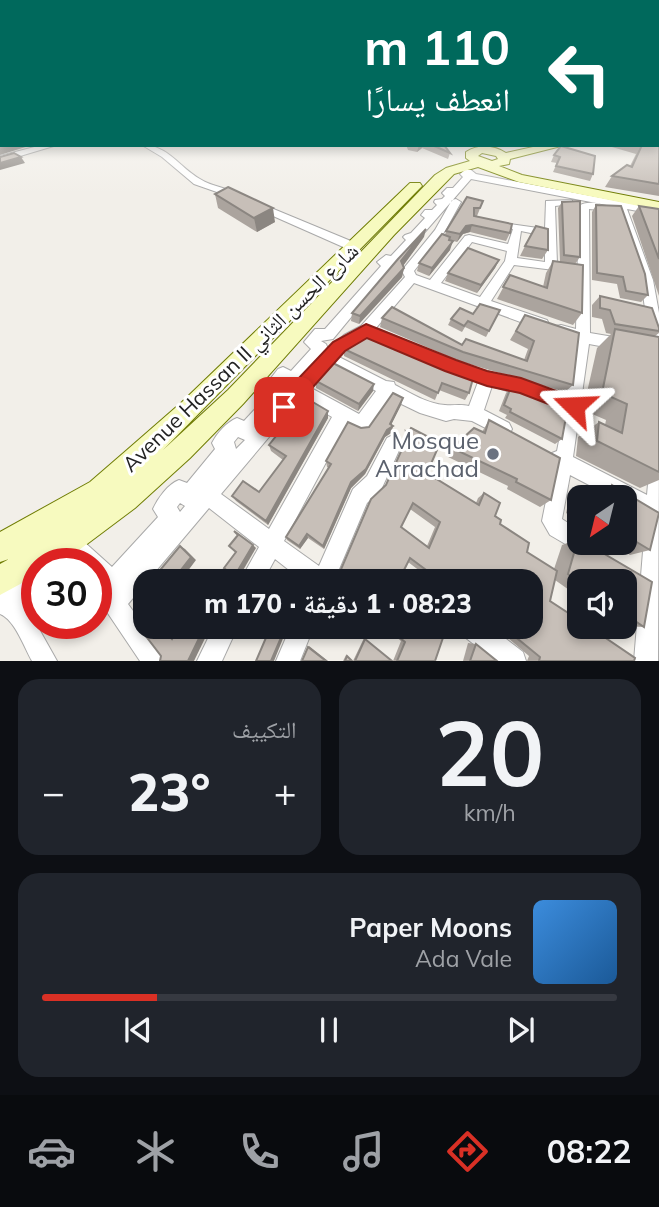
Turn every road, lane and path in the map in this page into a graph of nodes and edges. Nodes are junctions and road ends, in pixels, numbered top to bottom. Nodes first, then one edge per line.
1 (45, 147) edge
2 (150, 147) edge
3 (516, 147) edge
4 (546, 147) edge
5 (486, 156) edge
6 (0, 159) edge
7 (543, 182) junction
8 (456, 202) dead end
9 (585, 205) junction
10 (659, 209) edge
11 (623, 211) junction
12 (659, 218) edge
13 (491, 222) edge
14 (516, 232) dead end
15 (549, 233) junction
16 (455, 235) junction
17 (354, 247) junction
18 (512, 255) junction
19 (551, 267) junction
20 (583, 272) junction
21 (412, 278) junction
22 (653, 282) edge
23 (432, 286) junction
24 (482, 304) junction
25 (632, 307) edge
26 (654, 309) edge
27 (366, 330) junction
28 (583, 337) junction
29 (659, 340) edge
30 (659, 351) edge
31 (328, 358) junction
32 (487, 378) junction
33 (388, 387) junction
34 (299, 390) junction
35 (574, 406) junction
36 (343, 414) junction
37 (474, 414) junction
38 (521, 439) edge
39 (393, 444) dead end
40 (542, 450) edge
41 (563, 461) junction
42 (659, 462) edge
43 (658, 485) edge
44 (206, 495) junction
45 (658, 511) edge
46 (567, 534) edge
47 (272, 543) junction
48 (6, 544) edge
49 (68, 548) edge
50 (258, 569) edge
51 (306, 569) edge
52 (327, 569) edge
53 (18, 576) edge
54 (637, 576) edge
55 (112, 581) edge
56 (655, 585) edge
57 (19, 612) edge
58 (220, 639) edge
59 (297, 639) edge
60 (486, 639) edge
61 (46, 661) edge
62 (154, 661) edge
63 (209, 661) edge
64 (288, 661) edge
65 (514, 661) edge
66 (646, 661) edge

1 - 6 street
2 - 17 street
3 - 5 main road
4 - 5 main road
5 - 7 main road
5 - 7 main road
5 - 17 main road, Avenue Hassan II شارع الحسن الثاني
5 - 53 main road, Avenue Hassan II شارع الحسن الثاني
7 - 10 main road
8 - 16 street
9 - 11 street
9 - 15 street
9 - 20 street
10 - 49 street
10 - 55 street
11 - 12 street
11 - 22 street
13 - 15 street
14 - 18 street
15 - 19 street
16 - 18 street
16 - 21 street
16 - 23 street
17 - 48 main road, Avenue Hassan II شارع الحسن الثاني
18 - 19 street
18 - 24 street
19 - 20 street
20 - 28 street
21 - 23 street
21 - 27 street
22 - 26 street
23 - 24 street
24 - 28 street
25 - 26 street
26 - 29 street
27 - 31 street
27 - 32 street
28 - 30 street
28 - 35 street
31 - 33 street
31 - 34 street
32 - 35 street
32 - 37 street
33 - 36 street
33 - 37 street
34 - 36 street
34 - 44 street
35 - 41 street
36 - 47 street
37 - 38 street
39 - 52 street
40 - 41 street
41 - 45 street
41 - 46 street
42 - 43 street
43 - 45 street
44 - 47 street
44 - 62 street
45 - 56 street
47 - 50 street
47 - 51 street
48 - 53 street
53 - 57 street
54 - 56 street
56 - 66 street
57 - 61 street
58 - 63 street
59 - 64 street
60 - 65 street

